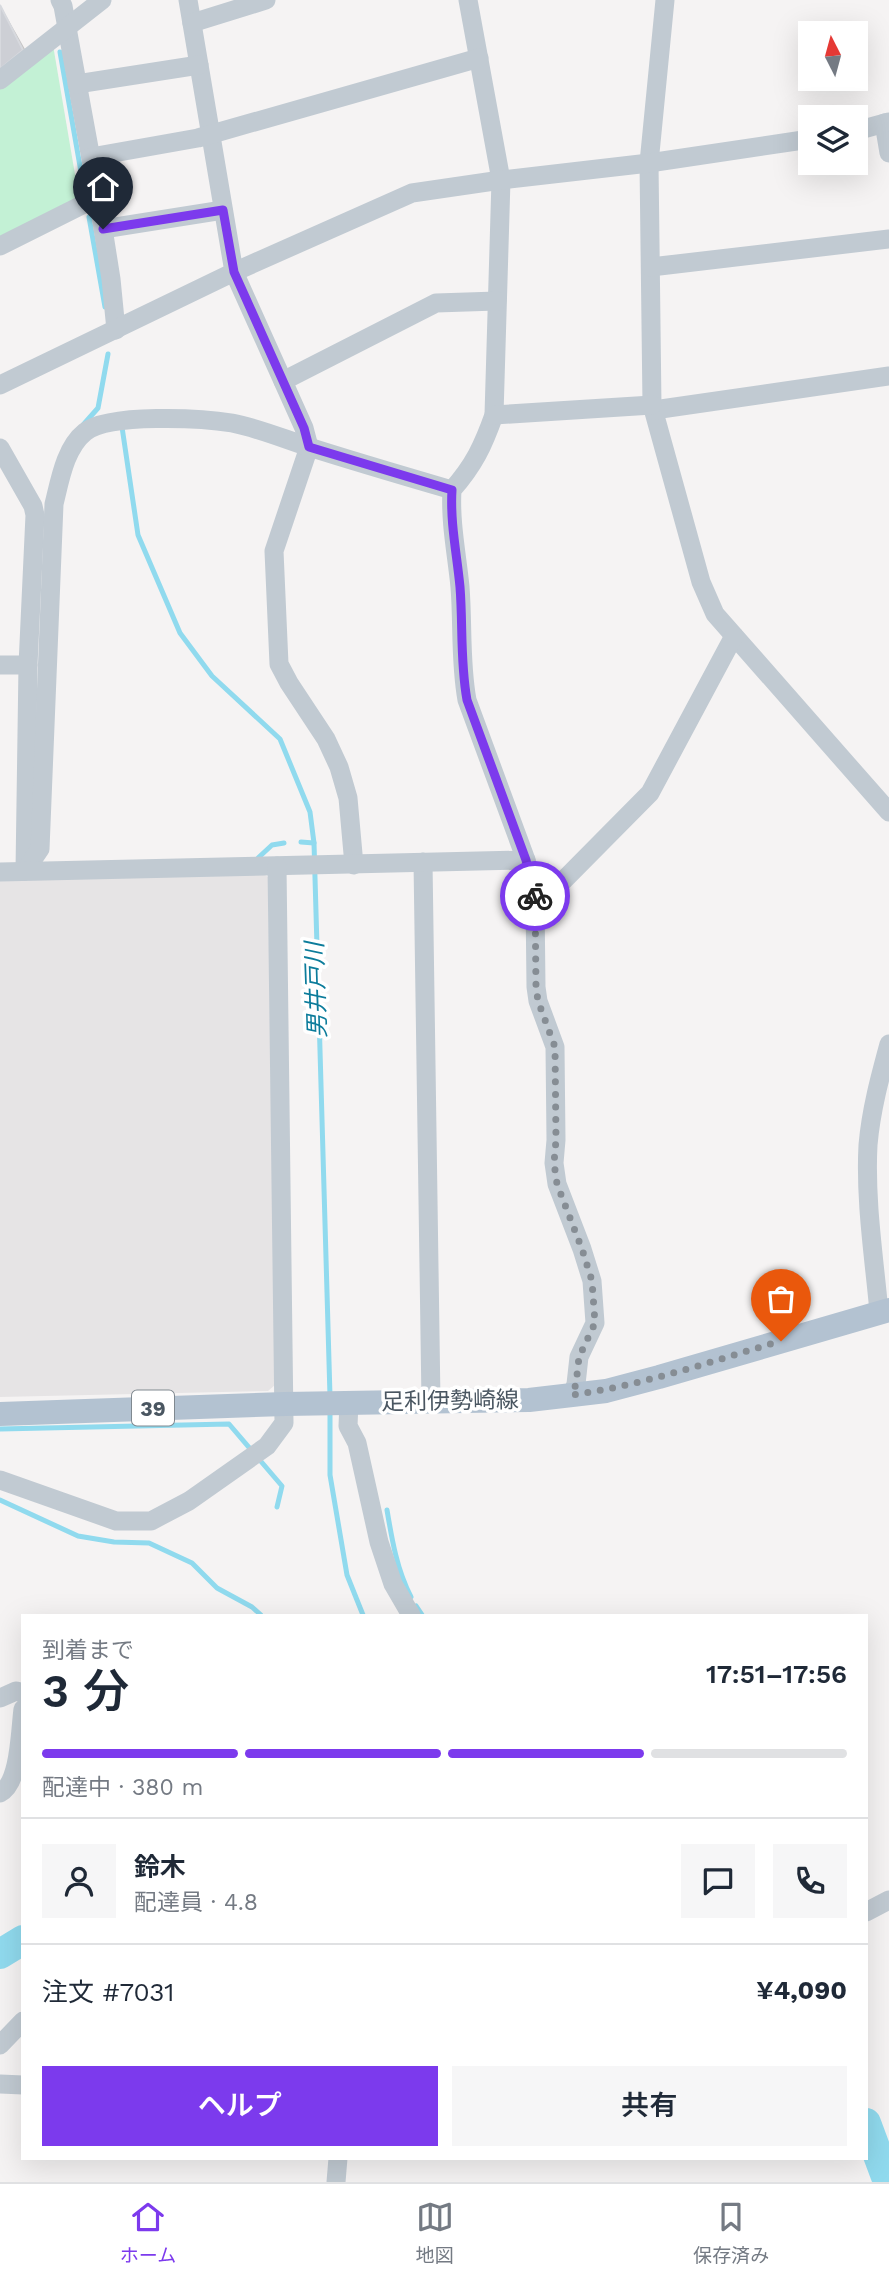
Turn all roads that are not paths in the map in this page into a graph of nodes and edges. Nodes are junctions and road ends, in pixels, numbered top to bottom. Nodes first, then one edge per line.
1 (60, 0) edge
2 (102, 0) edge
3 (188, 0) edge
4 (266, 0) edge
5 (468, 0) edge
6 (665, 0) edge
7 (192, 23) junction
8 (66, 28) junction
9 (479, 58) junction
10 (199, 65) junction
11 (0, 80) edge
12 (77, 84) junction
13 (887, 122) edge
14 (868, 128) edge
15 (210, 133) junction
16 (798, 141) edge
17 (889, 153) edge
18 (90, 157) junction
19 (649, 163) junction
20 (501, 180) junction
21 (98, 197) junction
22 (223, 210) junction
23 (103, 229) junction
24 (889, 239) edge
25 (0, 246) edge
26 (650, 267) junction
27 (234, 272) junction
28 (497, 301) junction
29 (116, 330) junction
30 (889, 376) edge
31 (283, 381) junction
32 (0, 385) edge
33 (653, 408) junction
34 (494, 415) junction
35 (309, 447) junction
36 (0, 448) edge
37 (452, 490) junction
38 (734, 636) junction
39 (0, 666) edge
40 (28, 666) junction
41 (889, 812) edge
42 (526, 860) junction
43 (423, 862) junction
44 (354, 865) junction
45 (276, 866) junction
46 (25, 871) junction
47 (0, 872) edge
48 (536, 902) junction
49 (889, 1044) edge
50 (884, 1311) edge
51 (572, 1395) junction
52 (346, 1402) junction
53 (431, 1402) junction
54 (296, 1404) junction
55 (0, 1414) edge
56 (0, 1480) edge
57 (410, 1614) edge
58 (21, 1692) edge
59 (0, 1698) edge
60 (21, 1723) edge
61 (0, 1793) edge
62 (889, 1900) edge
63 (868, 1911) edge
64 (21, 2023) edge
65 (0, 2045) edge
66 (0, 2084) edge
67 (21, 2085) edge
68 (338, 2160) edge
69 (336, 2182) edge

1 - 8 street
2 - 8 street
3 - 7 street
4 - 7 street
5 - 9 street
6 - 19 street
7 - 10 street
8 - 11 street
8 - 12 street
9 - 15 street
9 - 20 street
10 - 12 street
10 - 15 street
12 - 18 street
13 - 14 street
13 - 17 street
15 - 18 street
15 - 22 street
16 - 19 street
18 - 21 street
19 - 20 street
19 - 26 street
20 - 27 street
20 - 28 street
21 - 23 street
21 - 25 street
22 - 23 street
22 - 27 street
23 - 29 street
24 - 26 street
26 - 33 street
27 - 29 street
27 - 31 street
28 - 31 street
28 - 34 street
29 - 32 street
30 - 33 street
31 - 35 street
33 - 34 street
33 - 38 street
34 - 37 street
35 - 37 street
35 - 44 street
35 - 46 street
36 - 40 street
37 - 42 street
38 - 41 street
38 - 48 street
39 - 40 street
40 - 46 street
42 - 43 street
42 - 48 street
43 - 44 street
43 - 53 street
44 - 45 street
45 - 46 street
45 - 54 street
46 - 47 street
48 - 51 street
49 - 50 street
50 - 51 main road, 足利伊勢崎線 / 39
51 - 53 main road, 足利伊勢崎線 / 39
52 - 53 main road, 足利伊勢崎線 / 39
52 - 54 main road, 足利伊勢崎線 / 39
52 - 57 street
54 - 55 main road, 足利伊勢崎線 / 39
54 - 56 street
58 - 59 street
60 - 61 street
62 - 63 street
64 - 65 street
66 - 67 street
68 - 69 street

